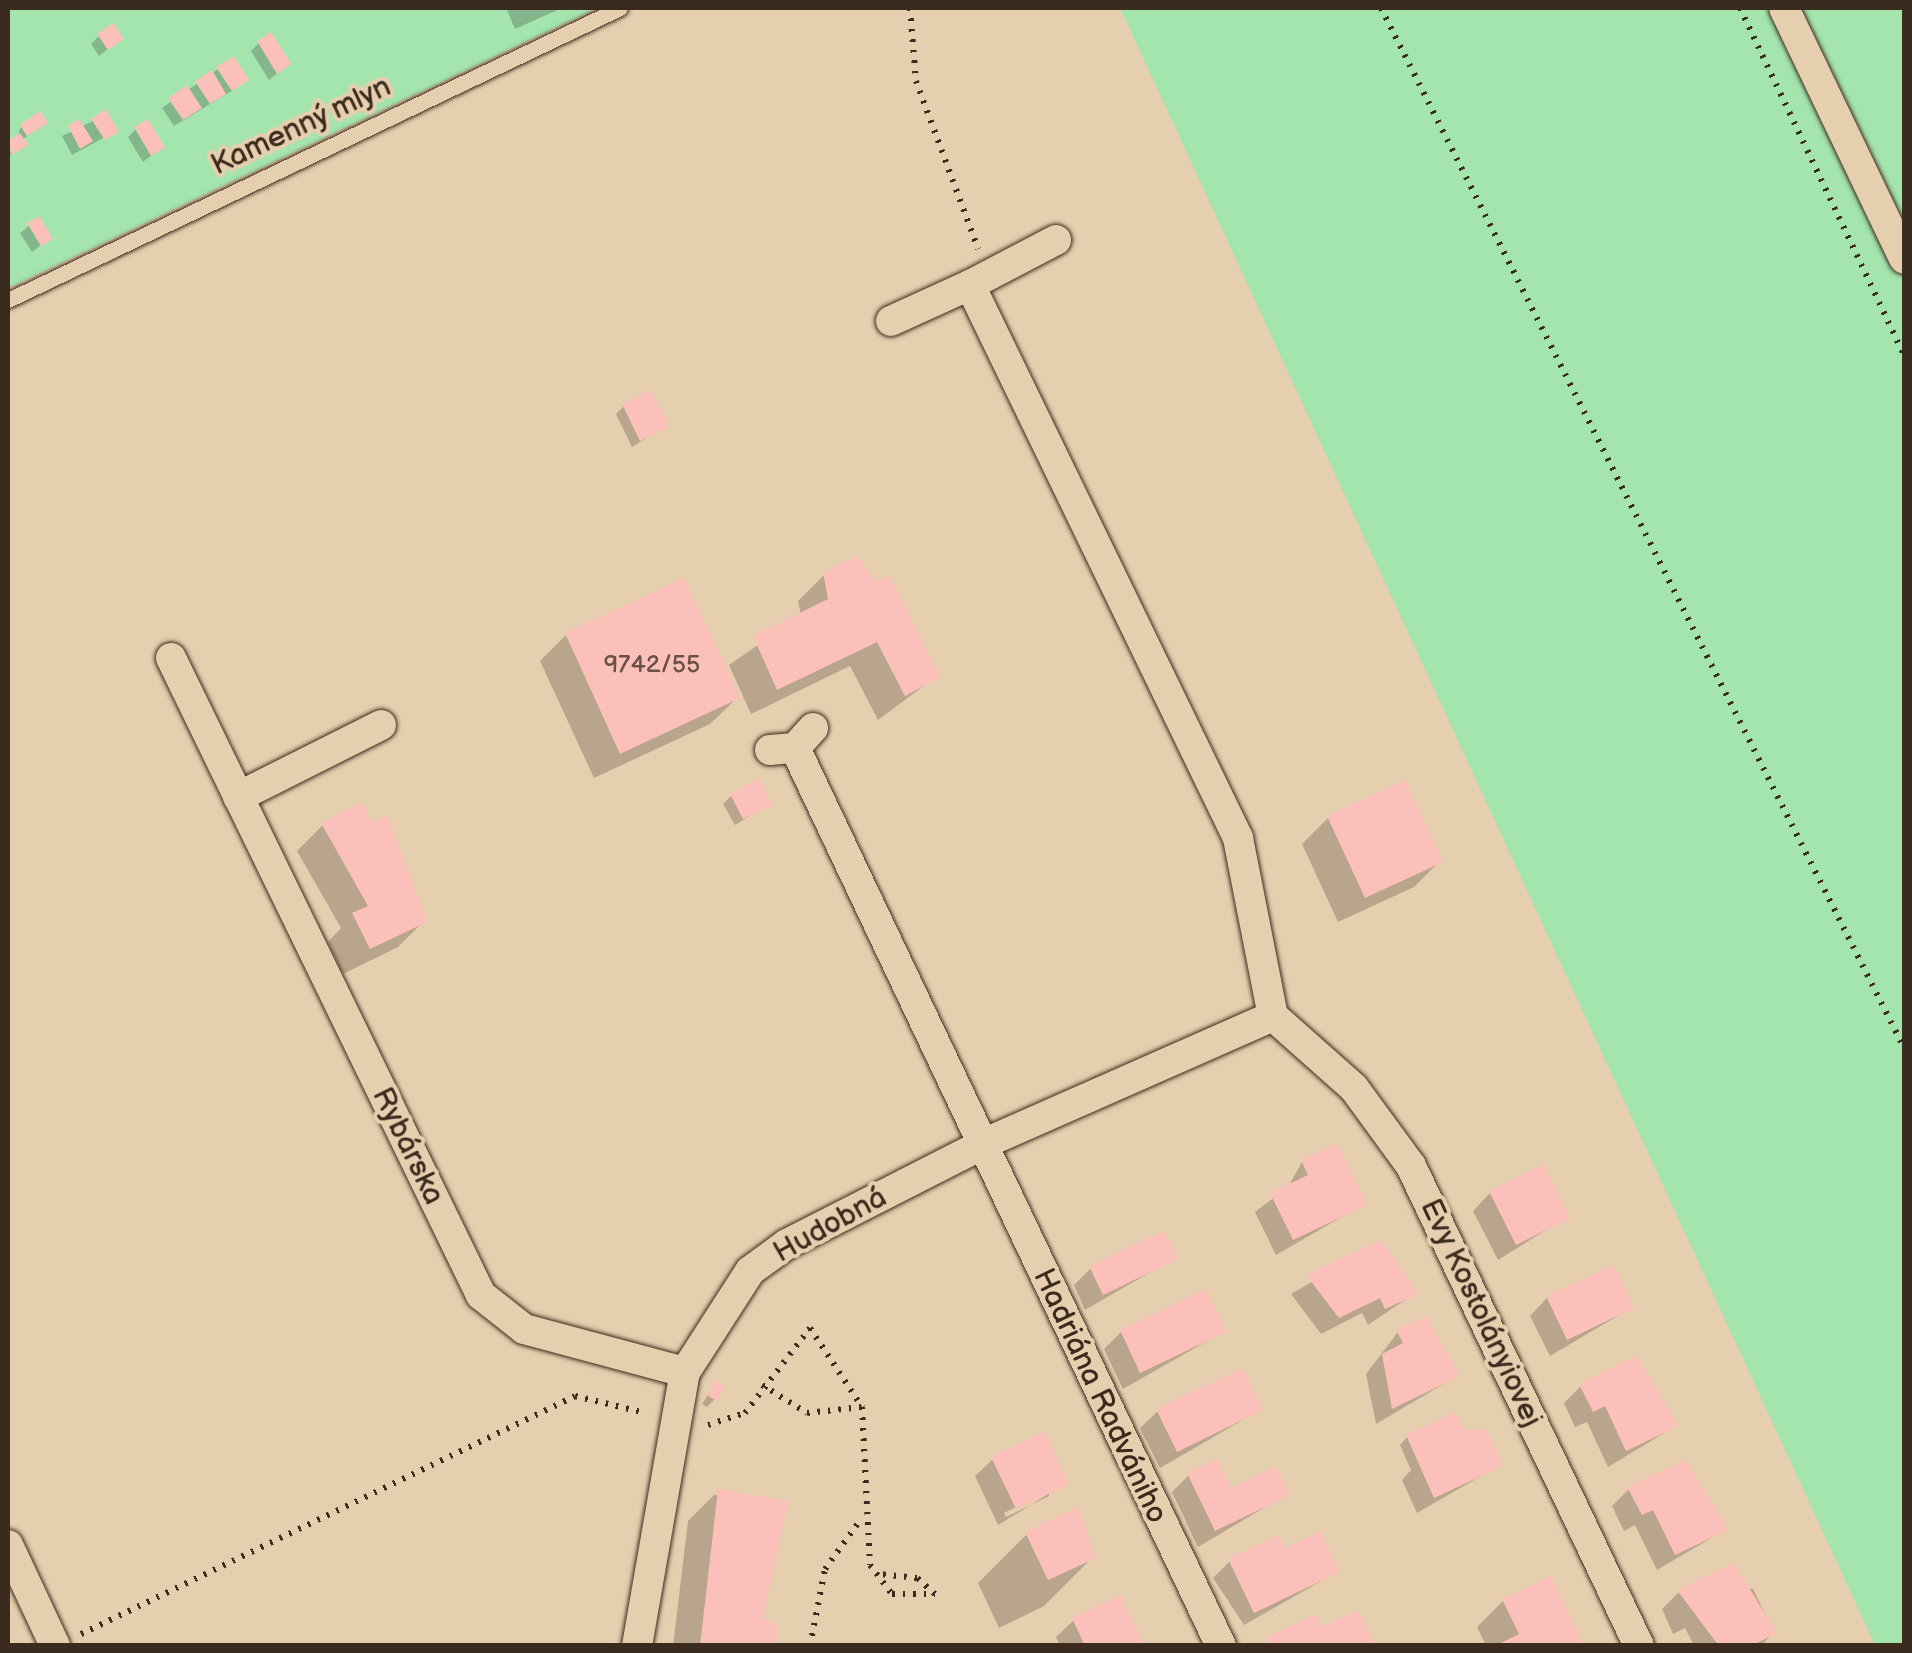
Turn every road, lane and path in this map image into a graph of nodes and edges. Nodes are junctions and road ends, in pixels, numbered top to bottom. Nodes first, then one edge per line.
1 (620, 8) edge
2 (910, 8) edge
3 (1381, 8) edge
4 (1740, 8) edge
5 (1784, 8) edge
6 (1056, 240) dead end
7 (1904, 260) edge
8 (981, 280) junction
9 (8, 300) edge
10 (891, 320) dead end
11 (1904, 355) edge
12 (171, 658) dead end
13 (381, 726) dead end
14 (793, 742) dead end
15 (238, 797) junction
16 (1273, 1016) junction
17 (1904, 1048) edge
18 (983, 1144) junction
19 (685, 1372) junction
20 (762, 1385) junction
21 (862, 1408) junction
22 (676, 1421) junction
23 (862, 1518) junction
24 (8, 1545) edge
25 (879, 1574) junction
26 (66, 1641) edge
27 (637, 1646) edge
28 (810, 1646) edge
29 (1221, 1646) edge
30 (1640, 1646) edge

1 - 9 lane, Kamenný mlyn
2 - 8 path
3 - 17 path
4 - 11 path
5 - 7 street
6 - 8 street
8 - 10 street
8 - 16 street
12 - 15 street, Rybárska
13 - 15 street
14 - 18 street, Hadriána Radvániho
15 - 19 street, Rybárska
16 - 18 street, Hudobná
16 - 30 street, Evy Kostolányiovej
18 - 19 street, Hudobná
18 - 29 street, Hadriána Radvániho
19 - 22 street, Hudobná
20 - 21 path
20 - 21 path
20 - 22 path
21 - 23 path
22 - 26 path
22 - 27 street, Hudobná
23 - 25 path
23 - 28 path
24 - 26 street
25 - 25 path

